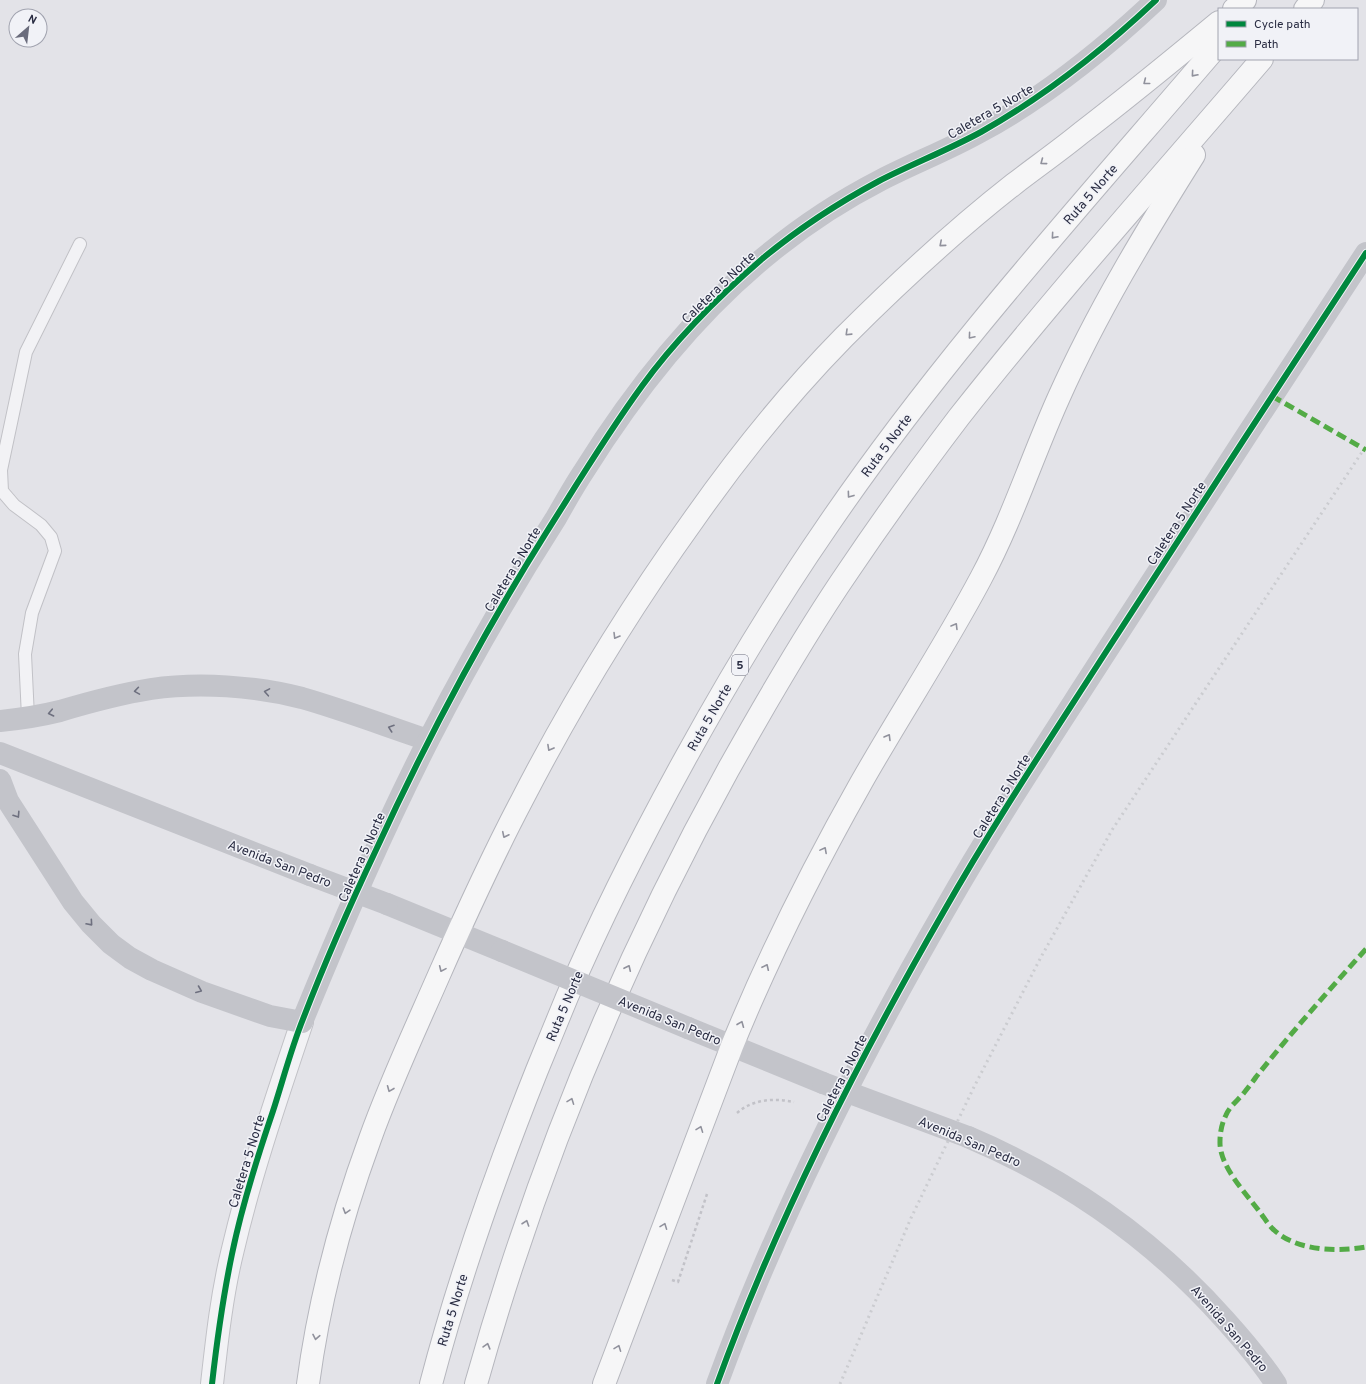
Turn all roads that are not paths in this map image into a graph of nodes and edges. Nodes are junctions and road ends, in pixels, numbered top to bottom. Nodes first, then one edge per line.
1 (1156, 0) edge
2 (1245, 0) edge
3 (1257, 0) edge
4 (1313, 0) edge
5 (1235, 8) edge
6 (1250, 8) edge
7 (1306, 8) edge
8 (1218, 23) edge
9 (1218, 45) edge
10 (1261, 60) edge
11 (1242, 82) junction
12 (80, 244) dead end
13 (1366, 253) edge
14 (28, 717) junction
15 (0, 721) edge
16 (428, 740) junction
17 (0, 753) edge
18 (0, 780) edge
19 (458, 934) junction
20 (302, 1022) junction
21 (732, 1046) junction
22 (212, 1384) edge
23 (308, 1384) edge
24 (431, 1384) edge
25 (476, 1384) edge
26 (604, 1384) edge
27 (717, 1384) edge
28 (1276, 1384) edge

1 - 16 street, Caletera 5 Norte
2 - 5 highway
3 - 6 highway
4 - 7 highway
8 -> 19 highway
9 -> 24 highway, Ruta 5 Norte / 5
10 - 11 highway
21 -> 11 highway
25 -> 11 highway
12 - 14 lane
13 - 27 street, Caletera 5 Norte
14 - 15 street
16 -> 14 street
16 - 20 street, Caletera 5 Norte
17 - 19 street, Avenida San Pedro, bridge
18 -> 20 street
19 - 21 street, Avenida San Pedro, bridge
19 -> 23 highway
20 - 22 street, Caletera 5 Norte
26 -> 21 highway
21 - 28 street, Avenida San Pedro, bridge

